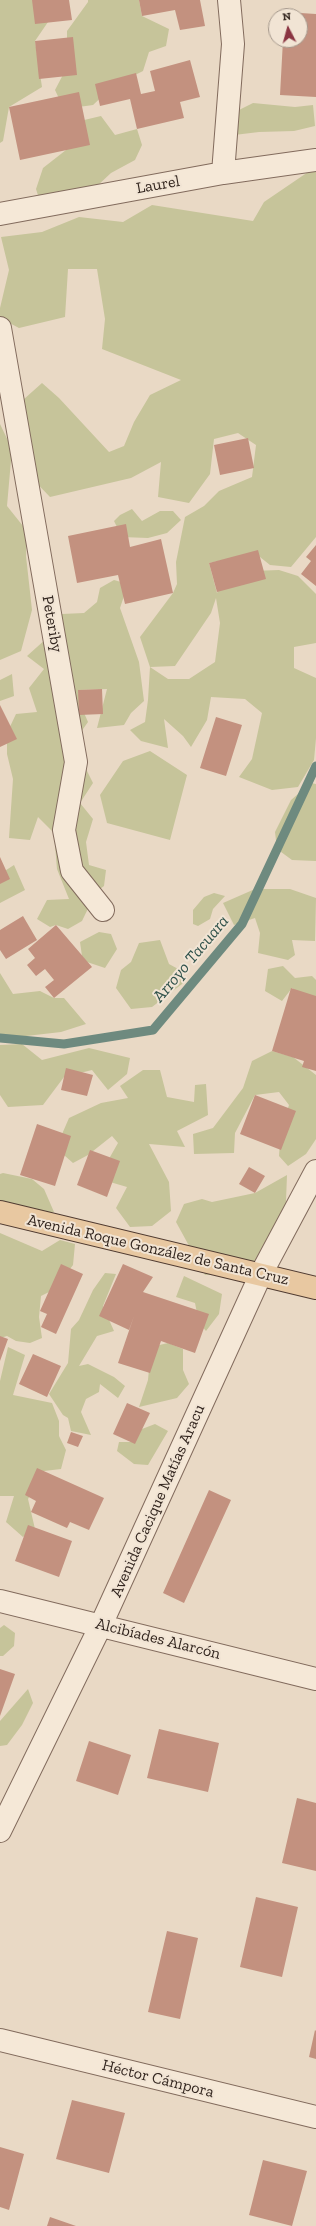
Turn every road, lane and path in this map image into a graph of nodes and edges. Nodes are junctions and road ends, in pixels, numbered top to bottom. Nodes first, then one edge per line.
1 (229, 0) edge
2 (316, 160) edge
3 (223, 173) junction
4 (0, 214) edge
5 (0, 328) edge
6 (103, 910) dead end
7 (316, 1171) edge
8 (0, 1212) edge
9 (261, 1274) junction
10 (316, 1288) edge
11 (0, 1601) edge
12 (101, 1625) junction
13 (316, 1679) edge
14 (0, 1831) edge
15 (0, 2040) edge
16 (316, 2117) edge

1 - 3 street
2 - 3 street, Laurel
3 - 4 street, Laurel
5 - 6 street, Peteriby
7 - 9 street, Avenida Cacique Matías Aracu
8 - 9 main road, Avenida Roque González de Santa Cruz
9 - 10 main road, Avenida Roque González de Santa Cruz
9 - 12 street, Avenida Cacique Matías Aracu
11 - 12 street, Alcibíades Alarcón
12 - 13 street, Alcibíades Alarcón
12 - 14 street, Avenida Cacique Matías Aracu
15 - 16 street, Héctor Cámpora

